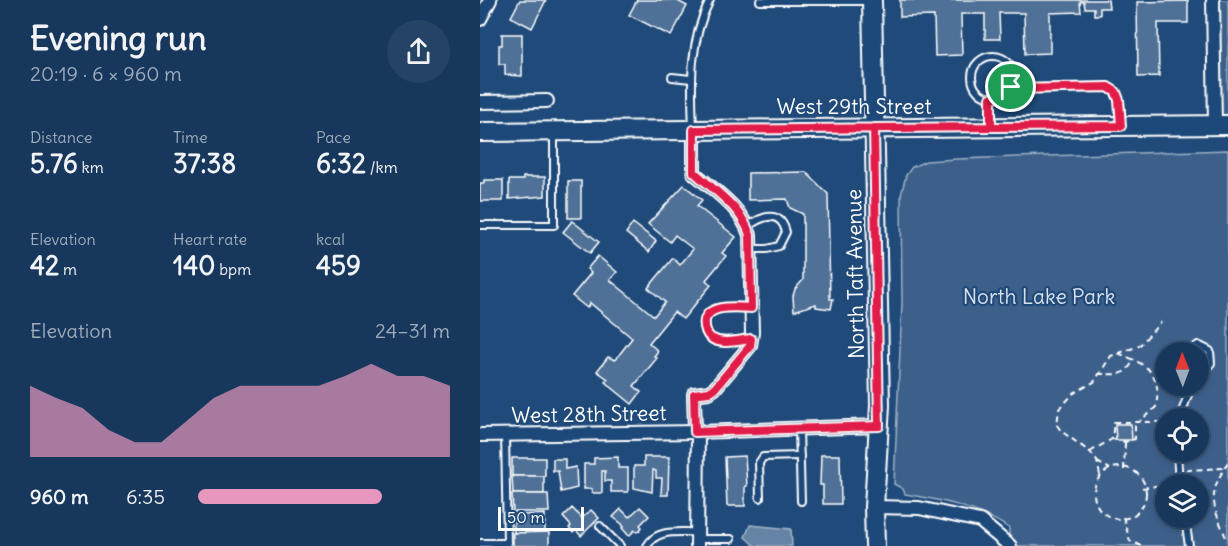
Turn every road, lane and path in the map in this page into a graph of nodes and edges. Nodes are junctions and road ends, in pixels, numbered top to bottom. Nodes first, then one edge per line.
1 (490, 0) edge
2 (710, 0) edge
3 (872, 0) edge
4 (1213, 0) edge
5 (760, 1) edge
6 (480, 19) edge
7 (672, 77) dead end
8 (691, 79) junction
9 (1011, 87) junction
10 (991, 98) junction
11 (547, 101) dead end
12 (480, 102) edge
13 (1221, 125) edge
14 (1121, 126) junction
15 (991, 127) junction
16 (874, 128) junction
17 (694, 130) junction
18 (554, 131) junction
19 (480, 132) edge
20 (480, 225) edge
21 (747, 226) junction
22 (750, 249) junction
23 (751, 308) junction
24 (1161, 322) dead end
25 (751, 339) junction
26 (1209, 350) edge
27 (1118, 353) junction
28 (1134, 359) junction
29 (1209, 365) edge
30 (1098, 374) junction
31 (1135, 422) junction
32 (1140, 422) junction
33 (1155, 422) edge
34 (879, 426) junction
35 (799, 429) junction
36 (696, 432) junction
37 (480, 435) edge
38 (505, 435) junction
39 (1112, 439) junction
40 (1125, 442) junction
41 (1090, 452) junction
42 (800, 456) junction
43 (1097, 461) junction
44 (1178, 462) edge
45 (1228, 463) edge
46 (1224, 468) junction
47 (1110, 469) junction
48 (1124, 469) junction
49 (1178, 470) junction
50 (1178, 474) edge
51 (1100, 475) junction
52 (1155, 486) edge
53 (1144, 487) junction
54 (760, 498) dead end
55 (801, 501) dead end
56 (874, 507) junction
57 (1123, 518) junction
58 (600, 526) dead end
59 (1186, 528) edge
60 (697, 539) edge
61 (731, 539) dead end
62 (480, 543) edge
63 (1228, 543) edge
64 (620, 546) edge
65 (647, 546) edge
66 (875, 546) edge
67 (1010, 546) edge
68 (1142, 546) edge
69 (1189, 546) edge

1 - 6 street
2 - 8 lane
3 - 5 lane
3 - 16 main road, North Taft Avenue
4 - 13 street
7 - 8 lane
8 - 17 lane
9 - 10 lane
9 - 10 lane
9 - 14 lane
10 - 15 lane
11 - 12 street
13 - 14 main road, West 29th Street
14 - 15 main road, West 29th Street
15 - 16 main road, West 29th Street
16 - 17 main road, West 29th Street
16 - 34 main road, North Taft Avenue
17 - 18 main road, West 29th Street
17 - 21 street
18 - 19 main road, West 29th Street
18 - 20 lane
21 - 22 street
21 - 22 lane
22 - 23 street
23 - 25 street
23 - 25 lane
24 - 27 path
25 - 36 street
26 - 29 lane
27 - 28 path
27 - 30 path
28 - 30 path
28 - 32 path
30 - 41 path
31 - 32 path
31 - 39 path
31 - 40 path
32 - 33 path
34 - 35 street, West 28th Street
34 - 56 main road, North Taft Avenue
35 - 36 street, West 28th Street
35 - 42 lane
36 - 38 street, West 28th Street
36 - 60 street
37 - 38 street, West 28th Street
38 - 62 lane
39 - 40 path
39 - 41 path
40 - 48 path
41 - 43 path
42 - 54 lane
42 - 55 lane
43 - 47 path
43 - 51 path
44 - 49 lane
45 - 46 path
46 - 49 path
46 - 63 path
47 - 48 path
47 - 51 path
48 - 53 path
49 - 50 lane
51 - 57 path
52 - 53 path
53 - 57 path
56 - 66 main road, North Taft Avenue
56 - 67 street
57 - 68 path
58 - 64 lane
59 - 69 lane
60 - 61 lane
60 - 65 lane

